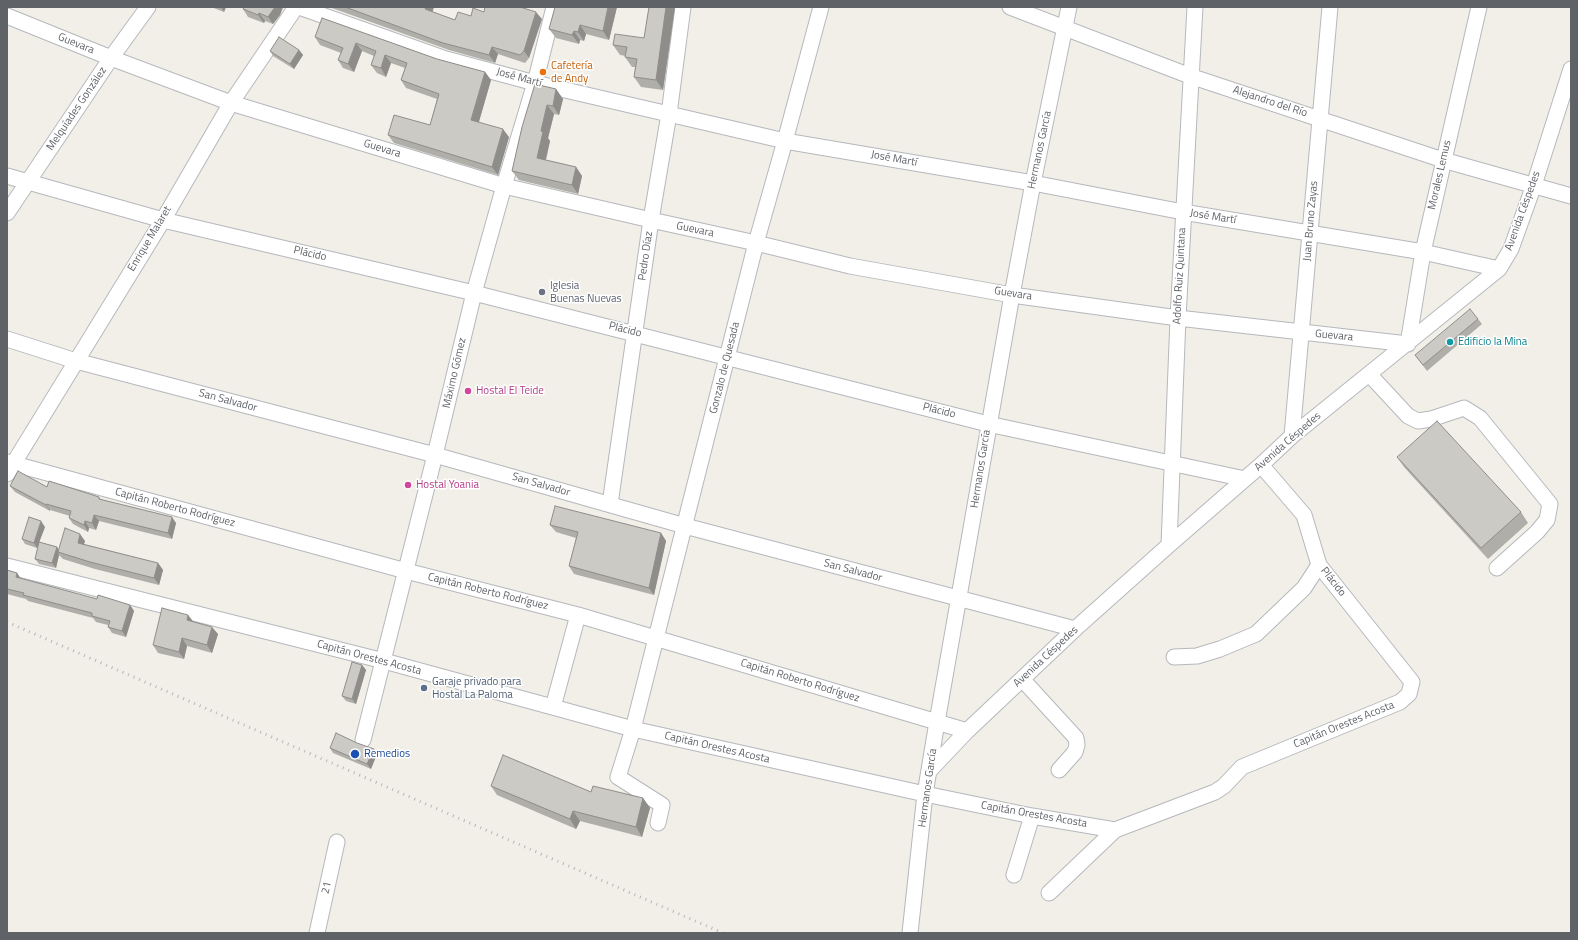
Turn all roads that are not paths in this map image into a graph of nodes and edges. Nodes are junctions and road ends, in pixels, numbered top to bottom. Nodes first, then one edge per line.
1 (148, 7) edge
2 (297, 7) edge
3 (554, 7) edge
4 (684, 7) edge
5 (821, 7) edge
6 (1010, 7) edge
7 (1069, 7) edge
8 (1195, 7) edge
9 (1330, 7) edge
10 (1479, 7) edge
11 (7, 16) edge
12 (1065, 28) junction
13 (111, 58) junction
14 (1571, 69) edge
15 (1190, 76) junction
16 (535, 82) junction
17 (231, 103) junction
18 (669, 114) junction
19 (1320, 118) junction
20 (785, 141) junction
21 (1443, 160) junction
22 (7, 176) edge
23 (28, 181) junction
24 (1033, 183) junction
25 (1534, 185) junction
26 (504, 186) junction
27 (1571, 196) edge
28 (1183, 212) junction
29 (7, 213) edge
30 (163, 220) junction
31 (651, 220) junction
32 (1310, 232) junction
33 (756, 243) junction
34 (1423, 252) junction
35 (1499, 269) junction
36 (474, 293) junction
37 (1012, 294) junction
38 (1178, 318) junction
39 (1301, 332) junction
40 (635, 333) junction
41 (7, 339) edge
42 (1408, 344) junction
43 (728, 357) junction
44 (76, 361) junction
45 (1369, 374) junction
46 (988, 424) junction
47 (1292, 436) junction
48 (435, 455) junction
49 (1172, 463) junction
50 (1261, 465) junction
51 (9, 467) edge
52 (1245, 479) junction
53 (610, 504) junction
54 (685, 526) junction
55 (1169, 545) junction
56 (1319, 565) junction
57 (7, 566) edge
58 (1497, 568) dead end
59 (406, 571) junction
60 (960, 599) junction
61 (578, 615) junction
62 (1076, 629) junction
63 (657, 638) junction
64 (1174, 657) dead end
65 (384, 661) junction
66 (1022, 678) junction
67 (1409, 694) joint
68 (553, 707) junction
69 (937, 722) junction
70 (633, 729) junction
71 (967, 731) junction
72 (363, 740) dead end
73 (930, 770) junction
74 (1060, 770) dead end
75 (926, 794) junction
76 (1032, 816) junction
77 (658, 823) dead end
78 (1115, 830) junction
79 (337, 842) dead end
80 (1014, 875) dead end
81 (1049, 893) dead end
82 (317, 933) edge
83 (910, 933) edge

1 - 13 street, Melquíades González
2 - 16 street, José Martí
2 - 17 street, Enrique Malaret
3 - 16 street, Máximo Gómez
4 - 18 street, Pedro Díaz
5 - 20 street, Gonzalo de Quesada
6 - 12 street, Alejandro del Río
7 - 12 street, Hermanos García
8 - 15 street, Adolfo Ruiz Quintana
9 - 19 street, Juan Bruno Zayas
10 - 21 street, Morales Lemus
11 - 13 street, Guevara
12 - 15 street, Alejandro del Río
12 - 24 street, Hermanos García
13 - 17 street, Guevara
13 - 23 street, Melquíades González
14 - 25 street, Avenida Céspedes
15 - 19 street, Alejandro del Río
15 - 28 street, Adolfo Ruiz Quintana
16 - 18 street, José Martí
16 - 26 street, Máximo Gómez
17 - 26 street, Guevara
17 - 30 street, Enrique Malaret
18 - 20 street, José Martí
18 - 31 street, Pedro Díaz
19 - 21 street, Alejandro del Río
19 - 32 street, Juan Bruno Zayas
20 - 24 street, José Martí
20 - 33 street, Gonzalo de Quesada
21 - 25 street, Alejandro del Río
21 - 34 street, Morales Lemus
22 - 23 street, Plácido
23 - 29 street, Melquíades González
23 - 30 street, Plácido
24 - 28 street, José Martí
24 - 37 street, Hermanos García
25 - 27 street, Alejandro del Río
25 - 35 street, Avenida Céspedes
26 - 31 street, Guevara
26 - 36 street, Máximo Gómez
28 - 32 street, José Martí
28 - 38 street, Adolfo Ruiz Quintana
30 - 36 street, Plácido
30 - 44 street, Enrique Malaret
31 - 33 street, Guevara
31 - 40 street, Pedro Díaz
32 - 34 street, José Martí
32 - 39 street, Juan Bruno Zayas
33 - 37 street, Guevara
33 - 43 street, Gonzalo de Quesada
34 - 35 street, José Martí
34 - 42 street, Morales Lemus
35 - 42 street, Avenida Céspedes
36 - 40 street, Plácido
36 - 48 street, Máximo Gómez
37 - 38 street, Guevara
37 - 46 street, Hermanos García
38 - 39 street, Guevara
38 - 49 street, Adolfo Ruiz Quintana
39 - 42 street, Guevara
39 - 47 street, Juan Bruno Zayas
40 - 43 street, Plácido
40 - 53 street, Pedro Díaz
41 - 44 street, San Salvador
42 - 45 street, Avenida Céspedes
43 - 46 street, Plácido
43 - 54 street, Gonzalo de Quesada
44 - 48 street, San Salvador
44 - 51 street, Enrique Malaret
45 - 47 street, Avenida Céspedes
45 - 58 street
46 - 49 street, Plácido
46 - 60 street, Hermanos García
47 - 50 street, Avenida Céspedes
48 - 53 street, San Salvador
48 - 59 street, Máximo Gómez
49 - 52 street, Plácido
49 - 55 street, Adolfo Ruiz Quintana
50 - 52 street, Avenida Céspedes
50 - 56 street, Plácido
51 - 59 street, Capitán Roberto Rodríguez
52 - 55 street, Avenida Céspedes
53 - 54 street, San Salvador
54 - 60 street, San Salvador
54 - 63 street, Gonzalo de Quesada
55 - 62 street, Avenida Céspedes
56 - 64 street
56 - 67 street, Plácido
57 - 65 street, Capitán Orestes Acosta
59 - 61 street, Capitán Roberto Rodríguez
59 - 65 street, Máximo Gómez
60 - 62 street, San Salvador
60 - 69 street, Hermanos García
61 - 63 street, Capitán Roberto Rodríguez
61 - 68 street
62 - 66 street, Avenida Céspedes
63 - 69 street, Capitán Roberto Rodríguez
63 - 70 street, Gonzalo de Quesada
65 - 68 street, Capitán Orestes Acosta
65 - 72 street, Máximo Gómez
66 - 71 street, Avenida Céspedes
66 - 74 street
67 - 78 street, Capitán Orestes Acosta
68 - 70 street, Capitán Orestes Acosta
69 - 71 street, Capitán Roberto Rodríguez
69 - 73 street, Hermanos García
70 - 75 street, Capitán Orestes Acosta
70 - 77 street, Gonzalo de Quesada
71 - 73 street, Avenida Céspedes
73 - 75 street, Hermanos García
75 - 76 street, Capitán Orestes Acosta
75 - 83 street, Hermanos García
76 - 78 street, Capitán Orestes Acosta
76 - 80 street
78 - 81 street
79 - 82 street, 21

